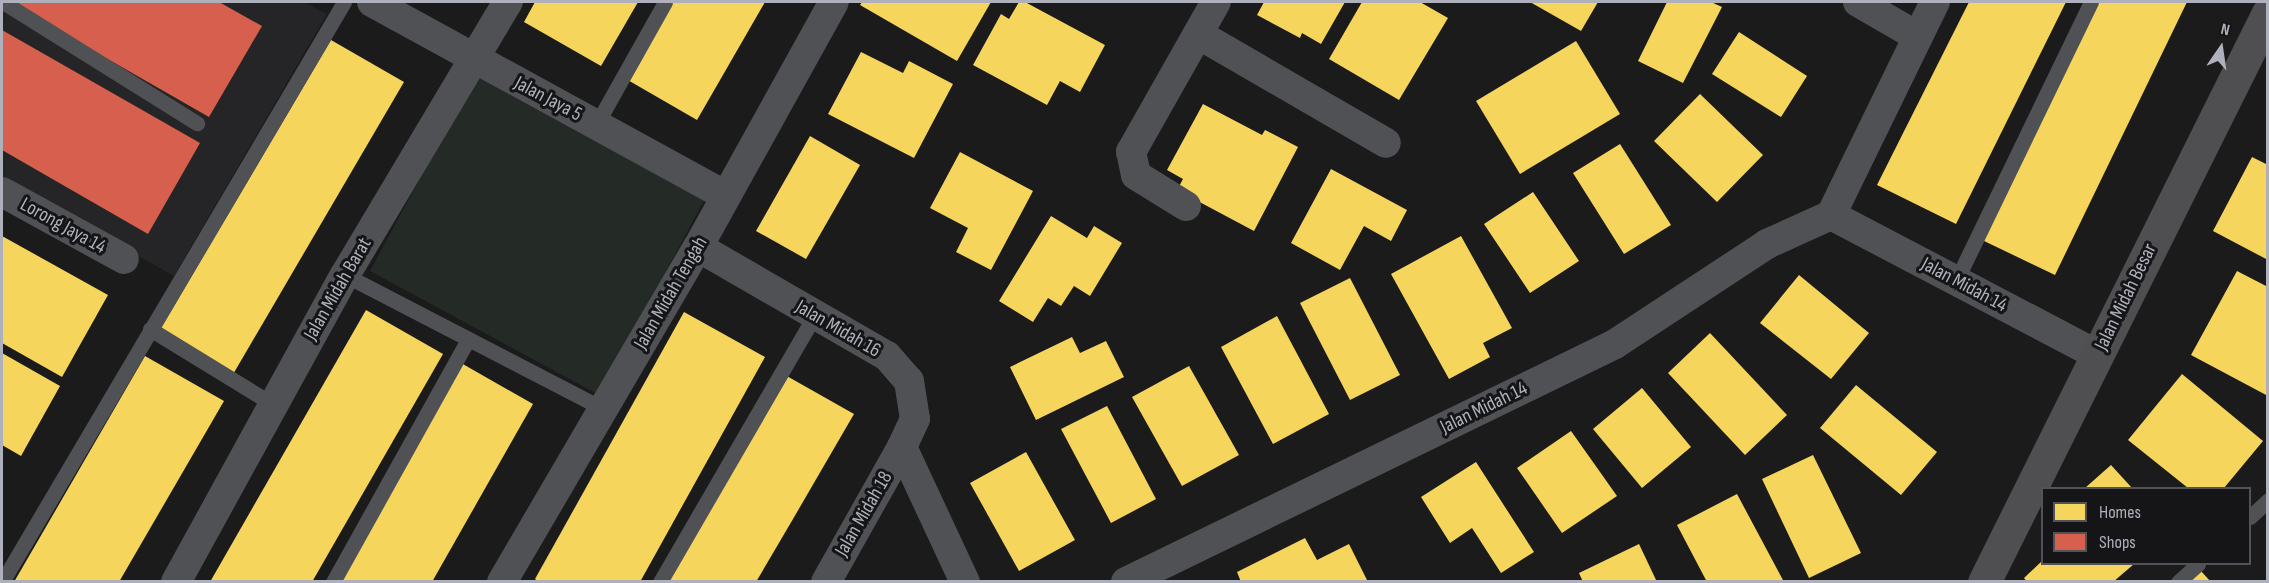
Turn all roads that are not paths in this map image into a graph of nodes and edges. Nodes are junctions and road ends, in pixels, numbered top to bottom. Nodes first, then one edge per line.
1 (3, 2) edge
2 (344, 2) edge
3 (372, 2) edge
4 (507, 2) edge
5 (664, 2) edge
6 (834, 2) edge
7 (1216, 2) edge
8 (1857, 2) edge
9 (1935, 2) edge
10 (2091, 2) edge
11 (2264, 26) edge
12 (1198, 34) junction
13 (1917, 36) junction
14 (475, 60) junction
15 (197, 123) dead end
16 (596, 125) junction
17 (1386, 143) dead end
18 (2, 192) edge
19 (725, 195) junction
20 (1186, 206) dead end
21 (1831, 214) junction
22 (698, 247) junction
23 (124, 259) dead end
24 (345, 275) junction
25 (1956, 281) junction
26 (814, 316) junction
27 (150, 329) junction
28 (468, 339) junction
29 (2098, 355) junction
30 (274, 405) junction
31 (603, 409) junction
32 (902, 447) junction
33 (2268, 500) edge
34 (2251, 516) edge
35 (2197, 565) edge
36 (506, 580) edge
37 (2, 582) edge
38 (176, 582) edge
39 (333, 582) edge
40 (660, 582) edge
41 (826, 582) edge
42 (965, 582) edge
43 (1126, 582) edge
44 (1984, 582) edge
45 (2178, 582) edge

1 - 15 lane
2 - 27 lane
3 - 14 street, Jalan Jaya 5
4 - 14 street, Jalan Midah Barat
5 - 16 lane
6 - 19 street, Jalan Midah Tengah
7 - 12 street
8 - 13 street
9 - 13 street
10 - 25 lane
11 - 29 street, Jalan Midah Besar
12 - 17 street
12 - 20 street
13 - 21 street
14 - 16 street, Jalan Jaya 5
14 - 24 street, Jalan Midah Barat
16 - 19 street, Jalan Jaya 5
18 - 23 street, Lorong Jaya 14
19 - 22 street, Jalan Midah Tengah
21 - 25 street, Jalan Midah 14
21 - 43 street, Jalan Midah 14
22 - 26 street, Jalan Midah 16
22 - 31 street, Jalan Midah Tengah
24 - 28 lane
24 - 30 street, Jalan Midah Barat
25 - 29 street, Jalan Midah 14
26 - 32 street, Jalan Midah 16
26 - 40 lane
27 - 30 lane
27 - 37 lane
28 - 31 lane
28 - 39 lane
29 - 44 street, Jalan Midah Besar
30 - 38 street, Jalan Midah Barat
31 - 36 street, Jalan Midah Tengah
32 - 41 street, Jalan Midah 18
32 - 42 street
33 - 34 lane
35 - 45 lane

